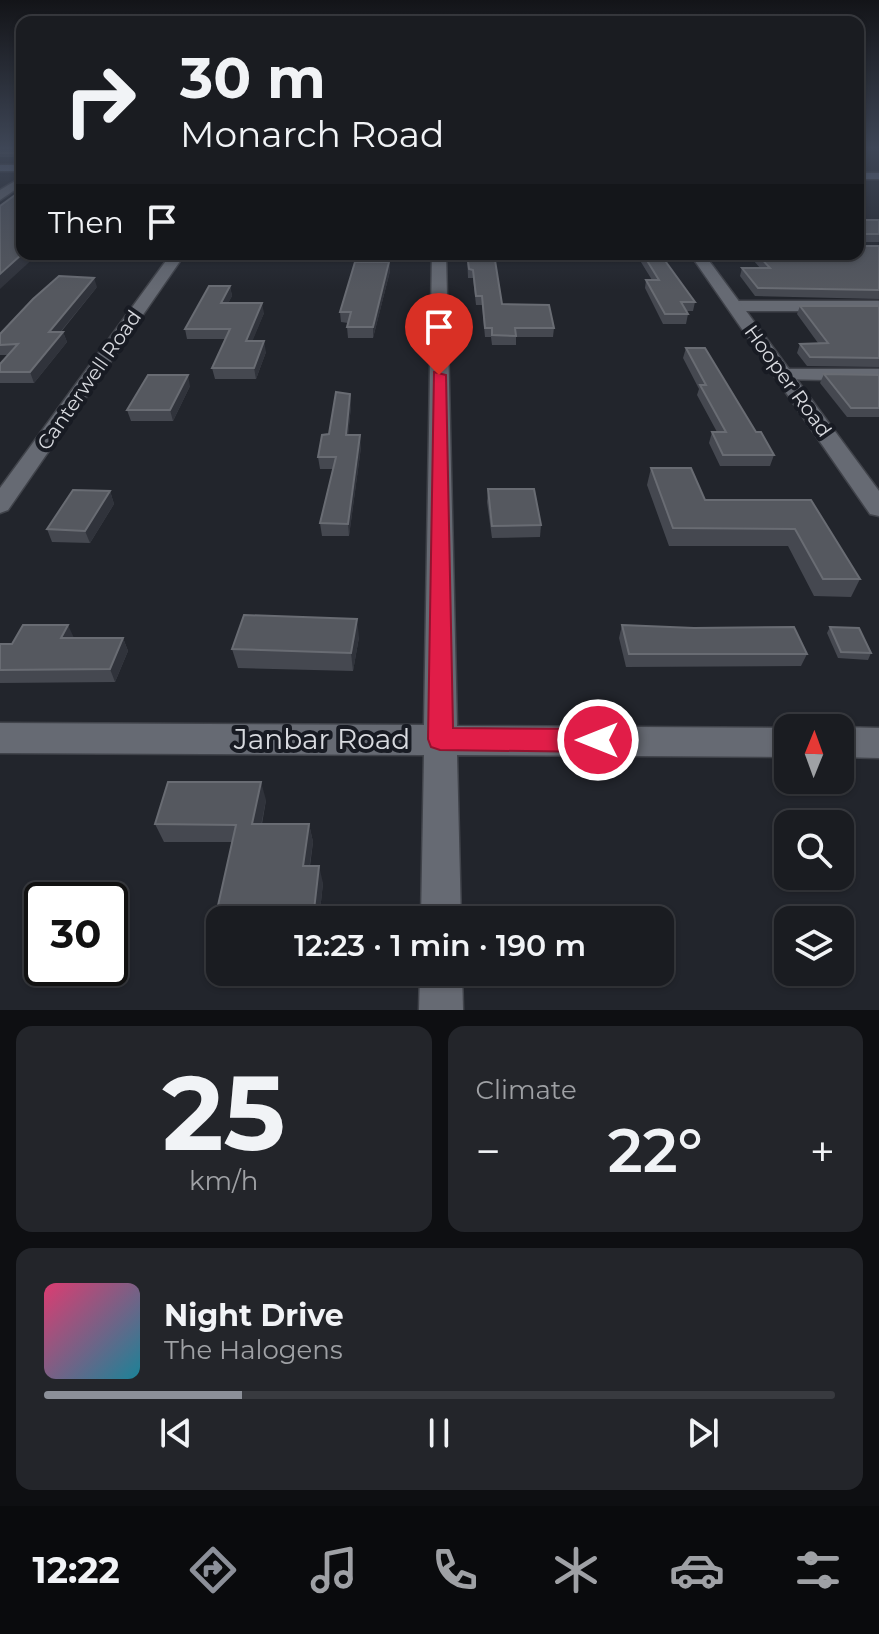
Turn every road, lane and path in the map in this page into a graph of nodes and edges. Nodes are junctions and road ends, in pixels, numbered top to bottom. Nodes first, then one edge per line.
1 (174, 260) edge
2 (439, 260) edge
3 (701, 260) edge
4 (735, 306) junction
5 (879, 306) edge
6 (784, 375) junction
7 (879, 375) edge
8 (0, 505) edge
9 (879, 508) edge
10 (0, 738) edge
11 (440, 739) junction
12 (774, 742) edge
13 (854, 742) edge
14 (879, 743) edge
15 (441, 906) edge
16 (441, 986) edge
17 (441, 1010) edge

1 - 8 street, Canterwell Road
2 - 11 street
3 - 4 street, Hooper Road
4 - 5 street
4 - 6 street, Hooper Road
6 - 7 street
6 - 9 street, Hooper Road
10 - 11 street, Janbar Road
11 - 12 street, Janbar Road
11 - 15 street
13 - 14 street
16 - 17 street

